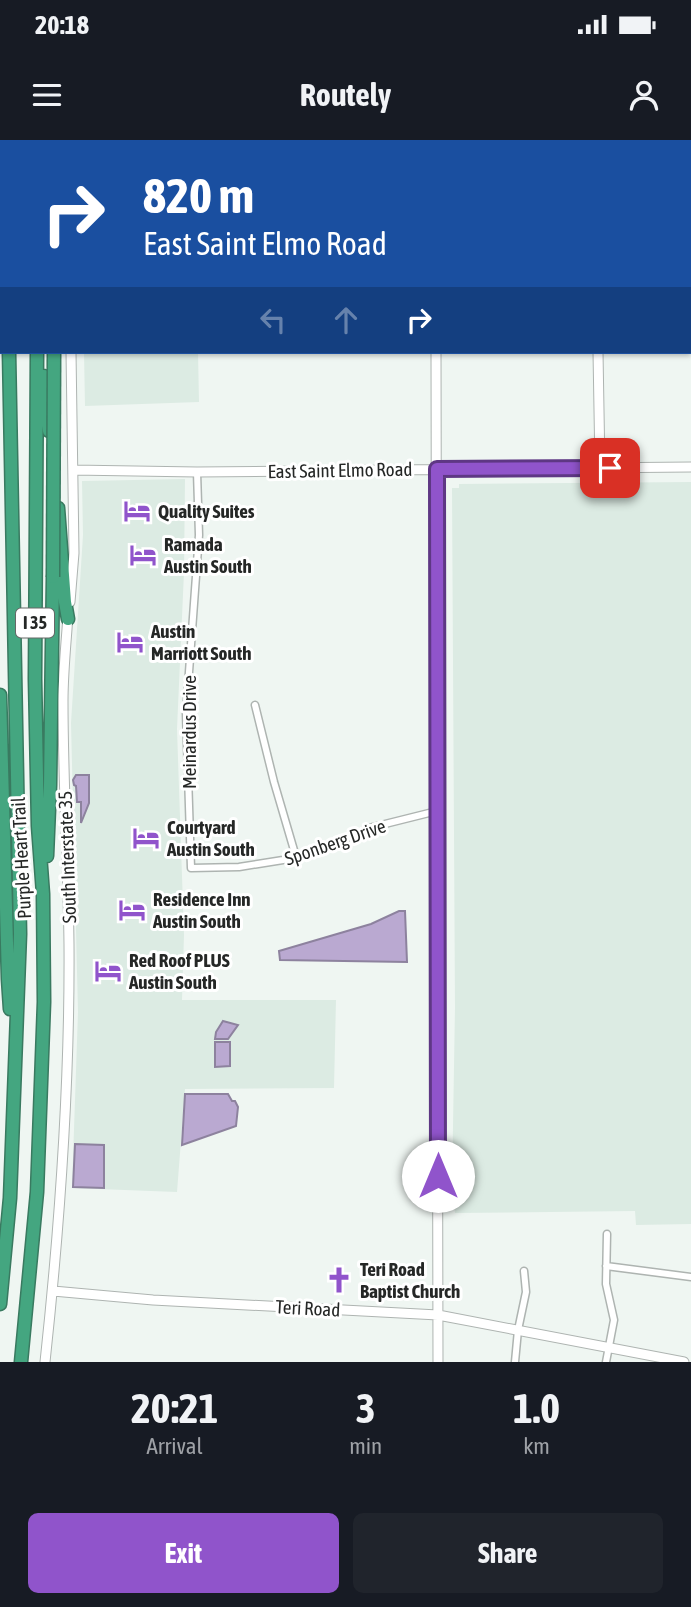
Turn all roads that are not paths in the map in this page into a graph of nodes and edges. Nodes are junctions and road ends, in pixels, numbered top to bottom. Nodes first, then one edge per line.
1 (9, 354) edge
2 (39, 354) edge
3 (40, 354) edge
4 (54, 354) edge
5 (71, 354) edge
6 (436, 354) edge
7 (598, 354) edge
8 (691, 467) edge
9 (600, 468) junction
10 (437, 469) junction
11 (73, 470) junction
12 (197, 472) junction
13 (68, 620) junction
14 (0, 695) edge
15 (255, 705) dead end
16 (437, 811) junction
17 (296, 857) junction
18 (191, 868) joint
19 (43, 894) junction
20 (15, 1072) junction
21 (607, 1234) dead end
22 (606, 1266) junction
23 (524, 1271) dead end
24 (691, 1277) edge
25 (53, 1291) junction
26 (0, 1304) edge
27 (438, 1315) junction
28 (518, 1330) junction
29 (609, 1347) junction
30 (20, 1362) edge
31 (45, 1362) edge
32 (438, 1362) edge
33 (516, 1362) edge
34 (606, 1362) edge
35 (684, 1362) edge

1 - 20 highway, Purple Heart Trail / I 35
2 - 19 highway, Purple Heart Trail / I 35
3 - 13 highway
4 - 19 highway, bridge
5 - 11 street, South Interstate 35
6 - 10 street
7 - 9 street
8 - 9 street, East Saint Elmo Road
9 - 10 street, East Saint Elmo Road
10 - 12 street, East Saint Elmo Road
10 - 16 street
11 - 12 street, East Saint Elmo Road
11 - 13 street, South Interstate 35
12 - 18 street, Meinardus Drive
13 - 25 street, South Interstate 35
14 - 20 highway
15 - 17 street
16 - 17 street, Sponberg Drive
16 - 27 street
17 - 18 street, Sponberg Drive
19 - 30 highway, Purple Heart Trail / I 35
20 - 26 highway, Purple Heart Trail / I 35
21 - 22 street
22 - 24 street
22 - 29 street
23 - 28 street
25 - 27 street, Teri Road
25 - 31 street, South Interstate 35
27 - 28 street, Teri Road
27 - 32 street
28 - 29 street, Teri Road
28 - 33 street
29 - 34 street
29 - 35 street, Teri Road

